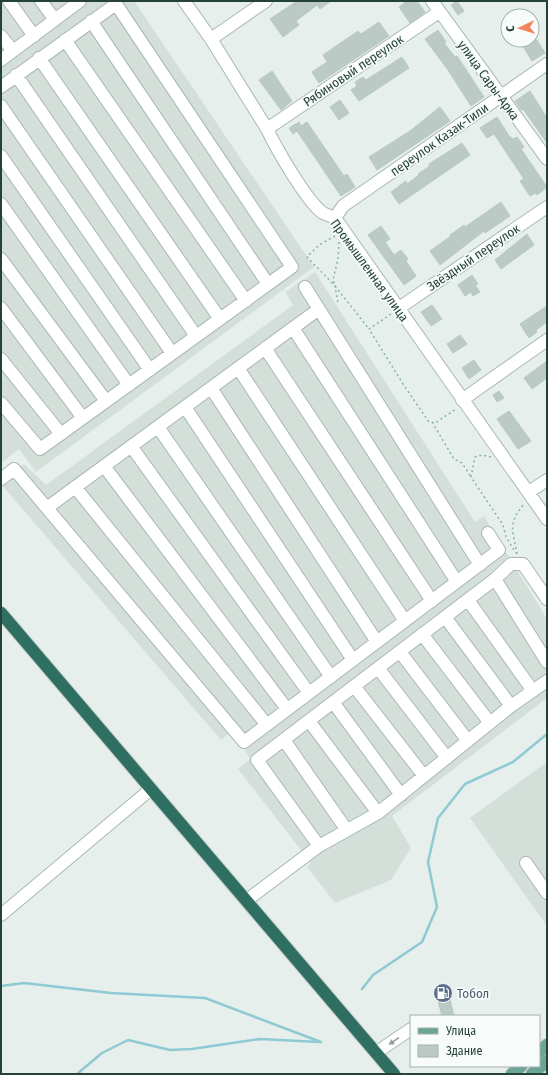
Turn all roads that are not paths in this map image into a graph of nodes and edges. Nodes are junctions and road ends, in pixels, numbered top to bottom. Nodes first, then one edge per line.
1 (9, 1) edge
2 (41, 1) edge
3 (184, 1) edge
4 (266, 1) edge
5 (432, 1) edge
6 (78, 2) edge
7 (439, 12) junction
8 (54, 20) junction
9 (91, 21) junction
10 (1, 36) edge
11 (34, 36) junction
12 (211, 39) junction
13 (65, 40) junction
14 (13, 52) junction
15 (39, 58) junction
16 (1, 60) edge
17 (547, 64) edge
18 (16, 75) junction
19 (1, 87) edge
20 (501, 96) junction
21 (1, 106) edge
22 (267, 129) junction
23 (1, 156) edge
24 (547, 159) edge
25 (1, 204) edge
26 (547, 206) edge
27 (335, 218) junction
28 (1, 259) edge
29 (268, 284) junction
30 (305, 287) dead end
31 (246, 300) junction
32 (1, 308) edge
33 (399, 308) junction
34 (318, 309) junction
35 (220, 319) junction
36 (293, 328) junction
37 (196, 336) junction
38 (547, 340) edge
39 (265, 348) junction
40 (172, 354) junction
41 (1, 359) edge
42 (238, 368) junction
43 (150, 370) junction
44 (129, 385) junction
45 (211, 388) junction
46 (106, 401) junction
47 (463, 402) junction
48 (1, 403) edge
49 (185, 407) junction
50 (83, 418) junction
51 (158, 427) junction
52 (61, 434) junction
53 (131, 446) junction
54 (104, 466) junction
55 (1, 479) edge
56 (547, 480) edge
57 (75, 487) junction
58 (530, 494) junction
59 (48, 507) junction
60 (547, 519) edge
61 (488, 533) dead end
62 (480, 565) junction
63 (495, 579) junction
64 (457, 582) junction
65 (547, 599) edge
66 (468, 600) junction
67 (432, 601) junction
68 (1, 613) edge
69 (445, 618) junction
70 (405, 621) junction
71 (422, 634) junction
72 (377, 642) junction
73 (400, 652) junction
74 (354, 660) junction
75 (547, 662) edge
76 (378, 668) junction
77 (331, 677) junction
78 (547, 681) edge
79 (354, 686) junction
80 (533, 691) junction
81 (309, 693) junction
82 (333, 702) junction
83 (511, 706) junction
84 (287, 709) junction
85 (308, 721) junction
86 (490, 723) junction
87 (267, 725) junction
88 (284, 740) junction
89 (468, 741) junction
90 (447, 758) junction
91 (424, 776) junction
92 (151, 789) junction
93 (401, 795) junction
94 (378, 813) junction
95 (346, 829) junction
96 (319, 846) junction
97 (526, 863) dead end
98 (547, 893) edge
99 (247, 900) junction
100 (1, 915) edge
101 (410, 1030) edge
102 (376, 1052) junction
103 (547, 1061) edge
104 (520, 1067) edge
105 (394, 1074) edge
106 (512, 1074) edge
107 (532, 1074) edge

1 - 11 lane
2 - 8 lane
3 - 12 lane, Промышленная улица
4 - 12 lane
5 - 7 lane, улица Сары-Арка
6 - 8 lane
7 - 20 lane, улица Сары-Арка
7 - 22 lane, Рябиновый переулок
8 - 11 lane
9 - 13 lane
9 - 29 lane
9 - 29 lane
10 - 14 lane
11 - 14 lane
12 - 22 lane, Промышленная улица
13 - 15 lane
13 - 31 lane
14 - 16 lane
15 - 18 lane
15 - 35 lane
17 - 20 lane, переулок Казак-Тили
18 - 19 lane
18 - 37 lane
20 - 24 lane, улица Сары-Арка
20 - 27 lane, переулок Казак-Тили
21 - 40 lane
22 - 27 lane, Промышленная улица
23 - 43 lane
25 - 44 lane
26 - 33 lane, Звёздный переулок
27 - 33 lane, Промышленная улица
28 - 46 lane
29 - 31 lane
30 - 34 lane
31 - 35 lane
32 - 50 lane
33 - 47 lane, Промышленная улица
34 - 36 lane
34 - 62 lane
35 - 37 lane
36 - 39 lane
36 - 64 lane
37 - 40 lane
38 - 47 lane
39 - 42 lane
39 - 67 lane
40 - 43 lane
41 - 52 lane
42 - 45 lane
42 - 70 lane
43 - 44 lane
44 - 46 lane
45 - 49 lane
45 - 72 lane
46 - 50 lane
47 - 58 lane, Промышленная улица
48 - 52 lane
49 - 51 lane
49 - 74 lane
50 - 52 lane
51 - 53 lane
51 - 77 lane
53 - 54 lane
53 - 81 lane
54 - 57 lane
54 - 84 lane
55 - 59 lane
56 - 58 lane
57 - 59 lane
57 - 87 lane
58 - 60 lane, Промышленная улица
59 - 87 lane
61 - 62 lane
62 - 64 lane
63 - 65 lane
63 - 66 lane
63 - 75 lane
64 - 67 lane
66 - 69 lane
66 - 80 lane
67 - 70 lane
68 - 92 highway
69 - 71 lane
69 - 83 lane
70 - 72 lane
71 - 73 lane
71 - 86 lane
72 - 74 lane
73 - 76 lane
73 - 89 lane
74 - 77 lane
76 - 79 lane
76 - 90 lane
77 - 81 lane
78 - 80 lane
79 - 82 lane
79 - 91 lane
80 - 83 lane
81 - 84 lane
82 - 85 lane
82 - 93 lane
83 - 86 lane
84 - 87 lane
85 - 88 lane
85 - 94 lane
86 - 89 lane
88 - 95 lane
88 - 96 lane
89 - 90 lane
90 - 91 lane
91 - 93 lane
92 - 99 highway
92 - 100 lane
93 - 94 lane
94 - 95 lane
95 - 96 lane
96 - 99 lane
97 - 98 lane
99 - 102 highway
101 -> 102 lane
102 - 105 highway
103 - 107 main road
104 - 106 main road

